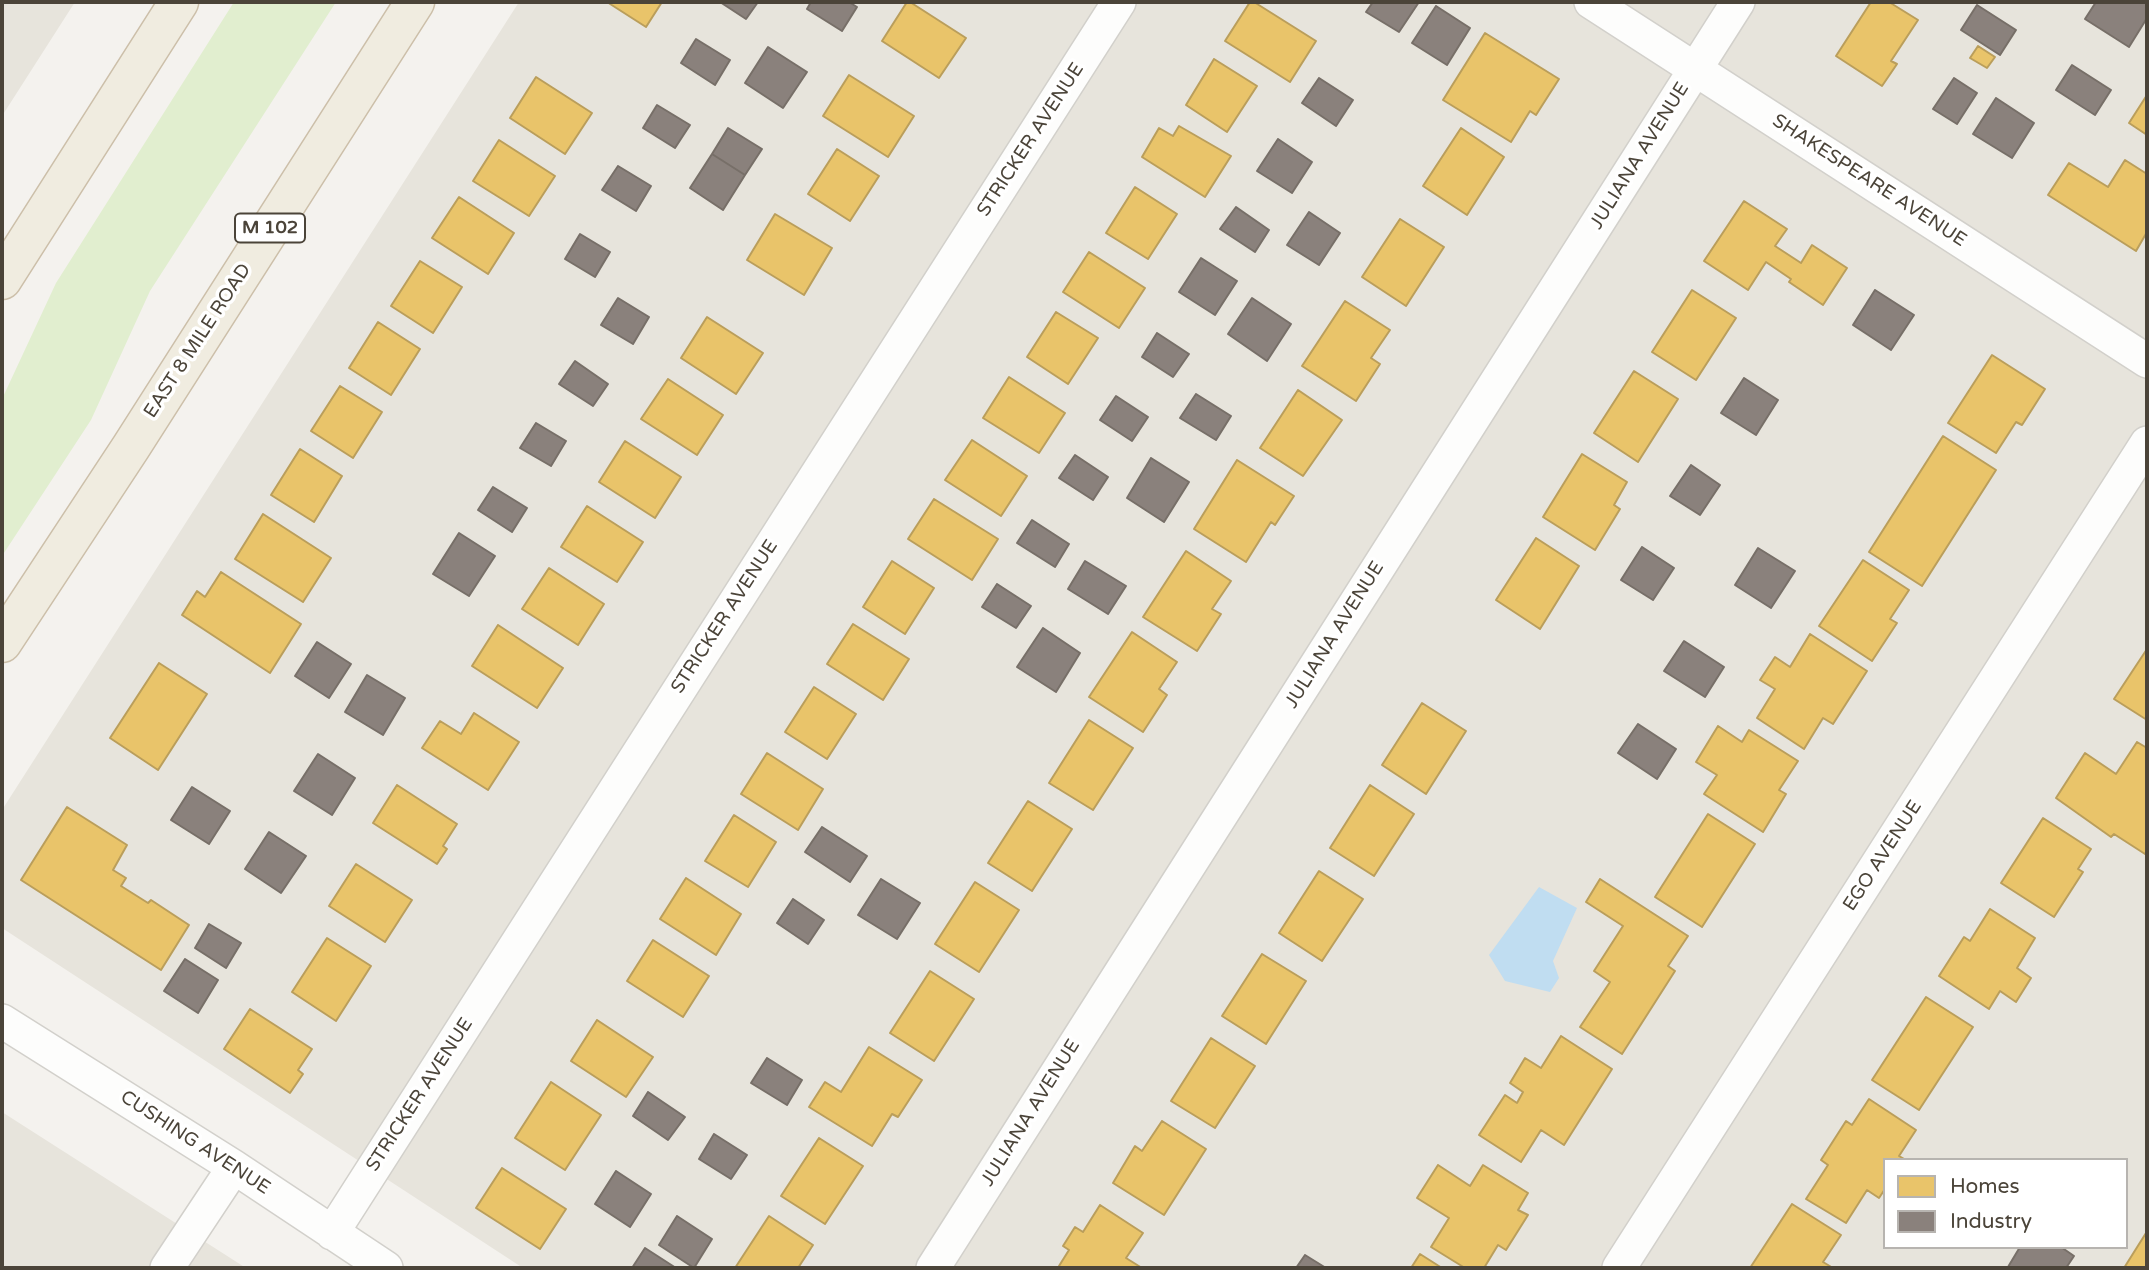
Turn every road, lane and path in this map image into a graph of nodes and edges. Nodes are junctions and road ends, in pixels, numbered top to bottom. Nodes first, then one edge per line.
1 (179, 2) edge
2 (1119, 2) edge
3 (1591, 2) edge
4 (1738, 2) edge
5 (411, 4) edge
6 (1695, 68) junction
7 (2, 280) edge
8 (2147, 361) edge
9 (2147, 443) edge
10 (2, 643) edge
11 (2, 1021) edge
12 (234, 1167) junction
13 (332, 1233) junction
14 (167, 1268) edge
15 (386, 1268) edge
16 (933, 1268) edge
17 (1619, 1268) edge

1 - 7 highway
2 - 13 street, STRICKER AVENUE
3 - 6 street, SHAKESPEARE AVENUE
4 - 6 street, JULIANA AVENUE
5 - 10 highway, EAST 8 MILE ROAD / M 102
6 - 8 street, SHAKESPEARE AVENUE
6 - 16 street, JULIANA AVENUE
9 - 17 street, EGO AVENUE
11 - 12 street, CUSHING AVENUE
12 - 13 street, CUSHING AVENUE
12 - 14 street
13 - 15 street, CUSHING AVENUE

